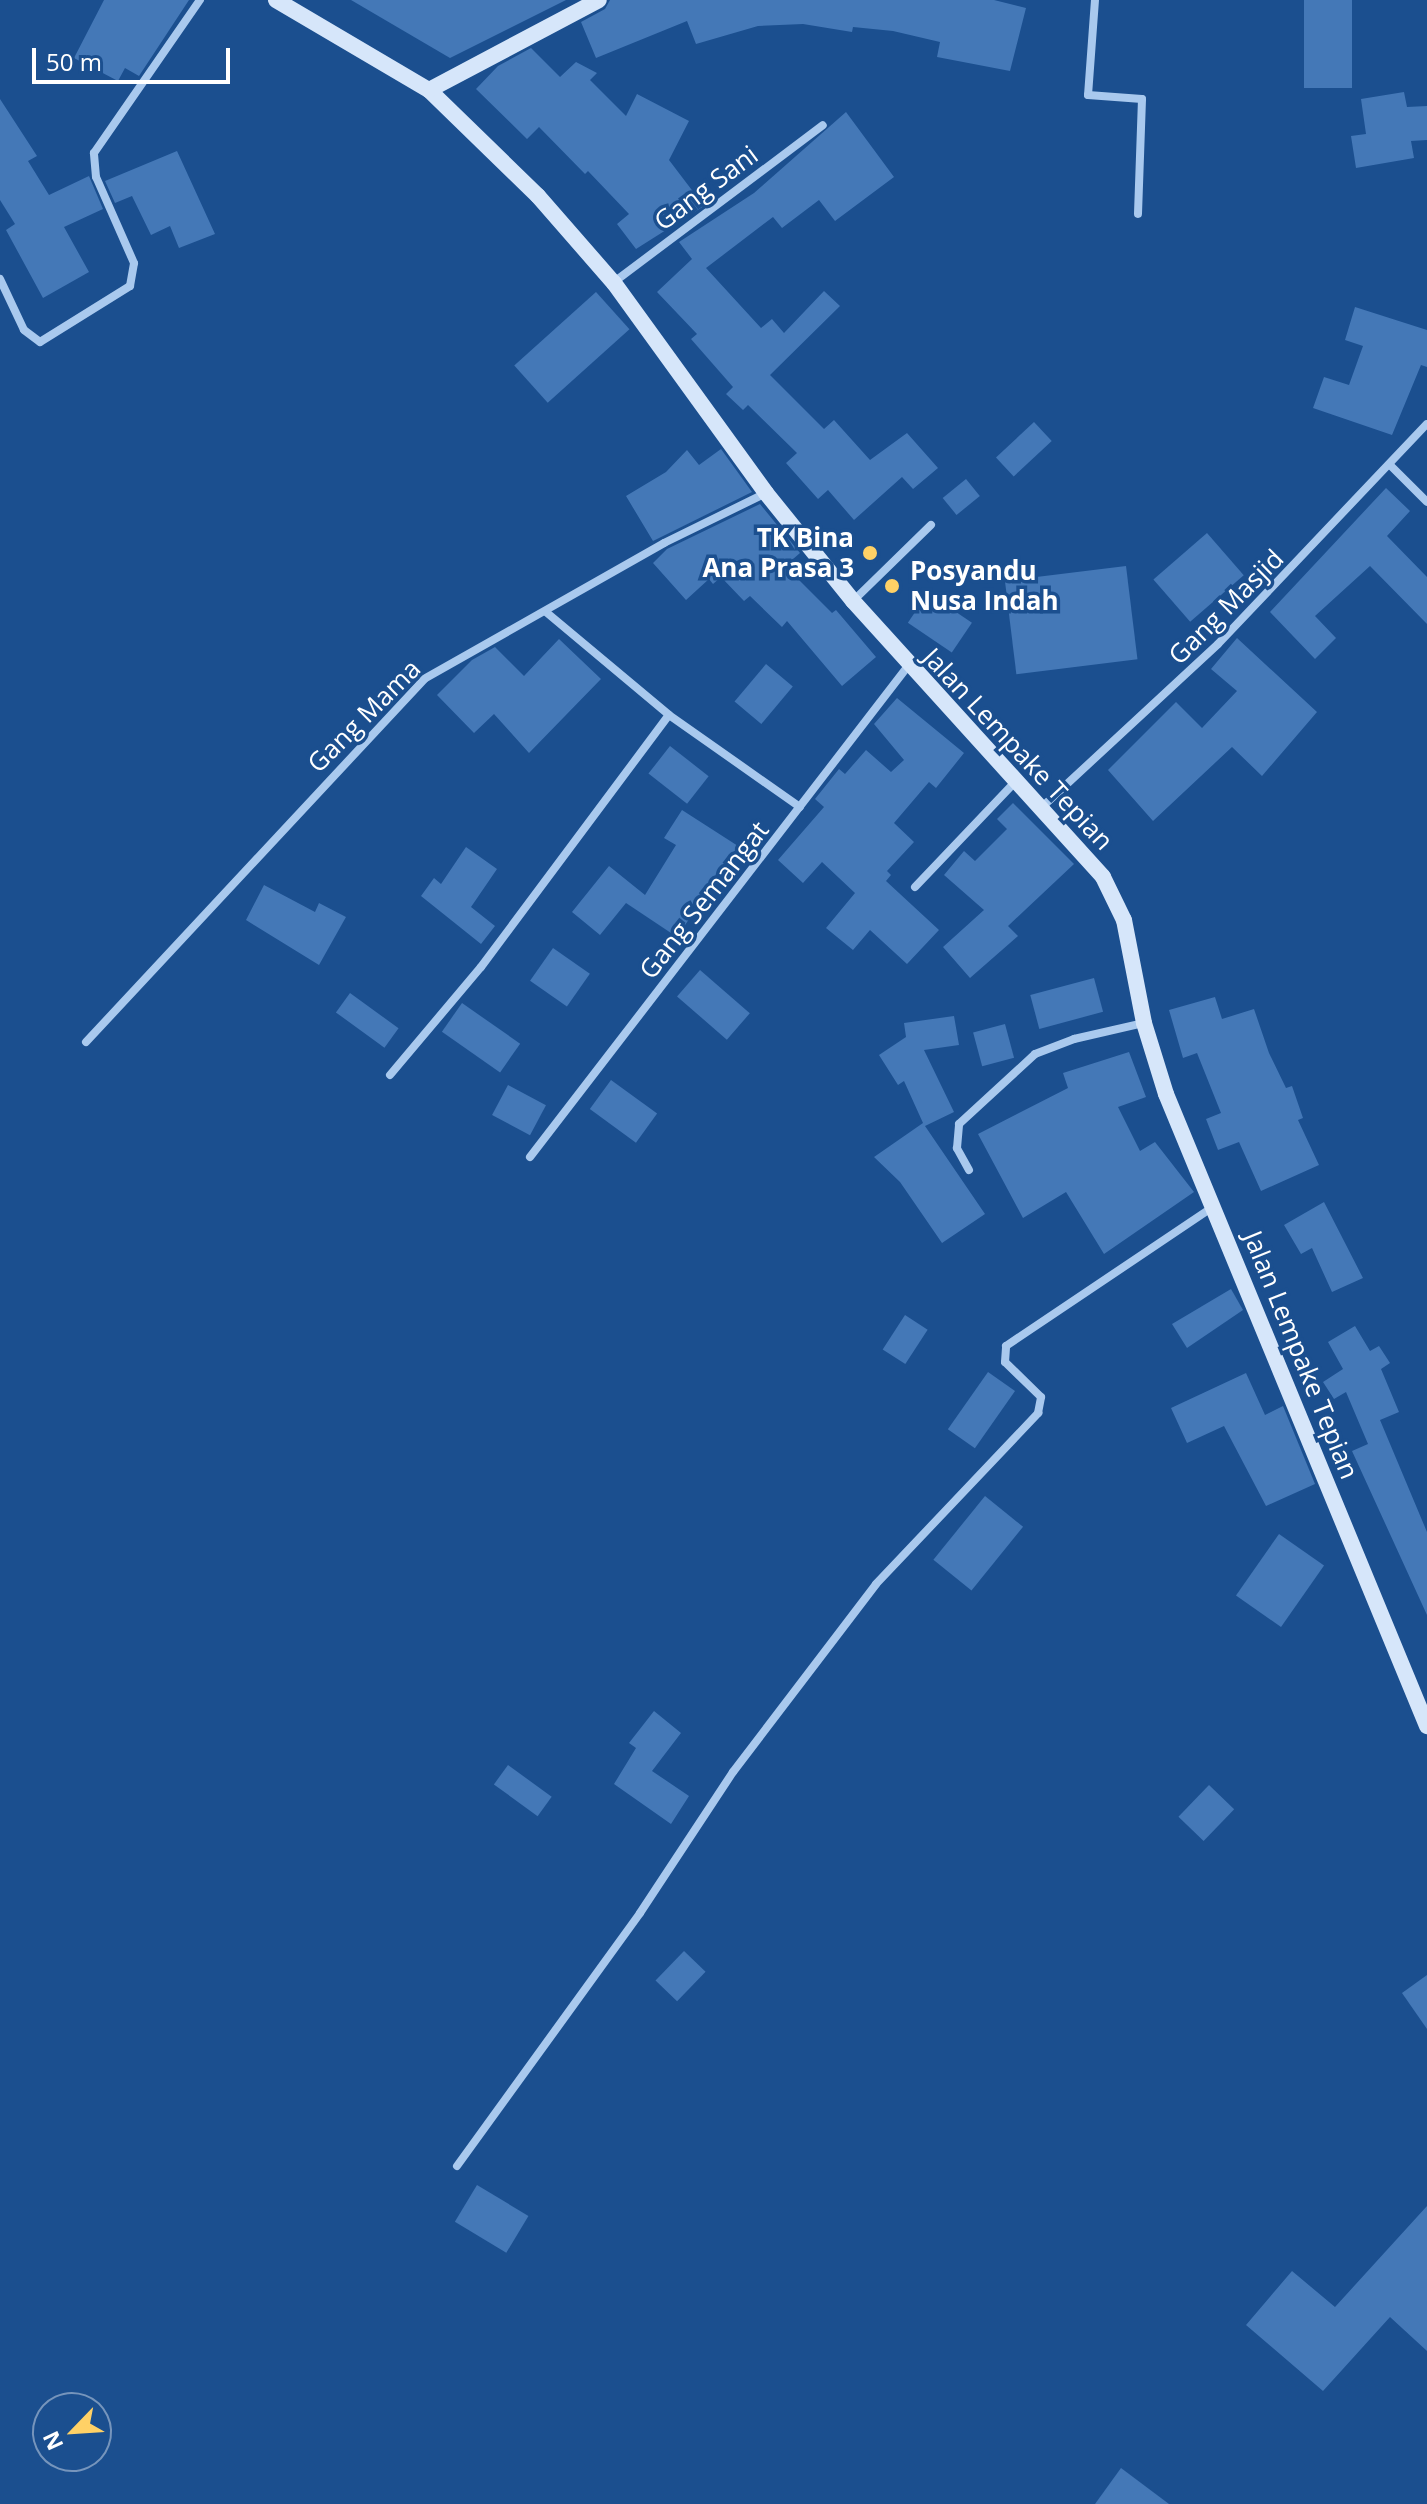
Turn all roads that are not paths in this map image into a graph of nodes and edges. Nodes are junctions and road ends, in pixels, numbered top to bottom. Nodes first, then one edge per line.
1 (200, 0) edge
2 (276, 0) edge
3 (599, 0) edge
4 (1095, 0) edge
5 (429, 90) junction
6 (823, 125) dead end
7 (1138, 214) dead end
8 (0, 279) edge
9 (614, 283) junction
10 (1427, 424) edge
11 (1390, 465) junction
12 (766, 493) junction
13 (1427, 502) edge
14 (931, 525) dead end
15 (853, 601) junction
16 (546, 612) junction
17 (908, 666) junction
18 (669, 715) junction
19 (1017, 780) junction
20 (800, 807) junction
21 (1041, 808) junction
22 (915, 887) dead end
23 (1144, 1023) junction
24 (86, 1042) dead end
25 (390, 1075) dead end
26 (530, 1157) dead end
27 (969, 1170) dead end
28 (1215, 1205) junction
29 (1427, 1726) edge
30 (457, 2166) dead end

1 - 8 street
2 - 5 street, Jalan Lempake Tepian
3 - 5 street
4 - 7 street
5 - 9 street, Jalan Lempake Tepian
6 - 9 street, Gang Sani
9 - 12 street, Jalan Lempake Tepian
10 - 11 street, Gang Masjid
11 - 13 street
11 - 21 street, Gang Masjid
12 - 15 street, Jalan Lempake Tepian
12 - 16 street, Gang Mama
14 - 15 street
15 - 17 street, Jalan Lempake Tepian
16 - 18 street
16 - 24 street, Gang Mama
17 - 19 street, Jalan Lempake Tepian
17 - 20 street, Gang Semangat
18 - 20 street
18 - 25 street
19 - 21 street, Jalan Lempake Tepian
19 - 22 street
20 - 26 street, Gang Semangat
21 - 23 street, Jalan Lempake Tepian
23 - 27 street
23 - 28 street, Jalan Lempake Tepian
28 - 29 street, Jalan Lempake Tepian
28 - 30 street

